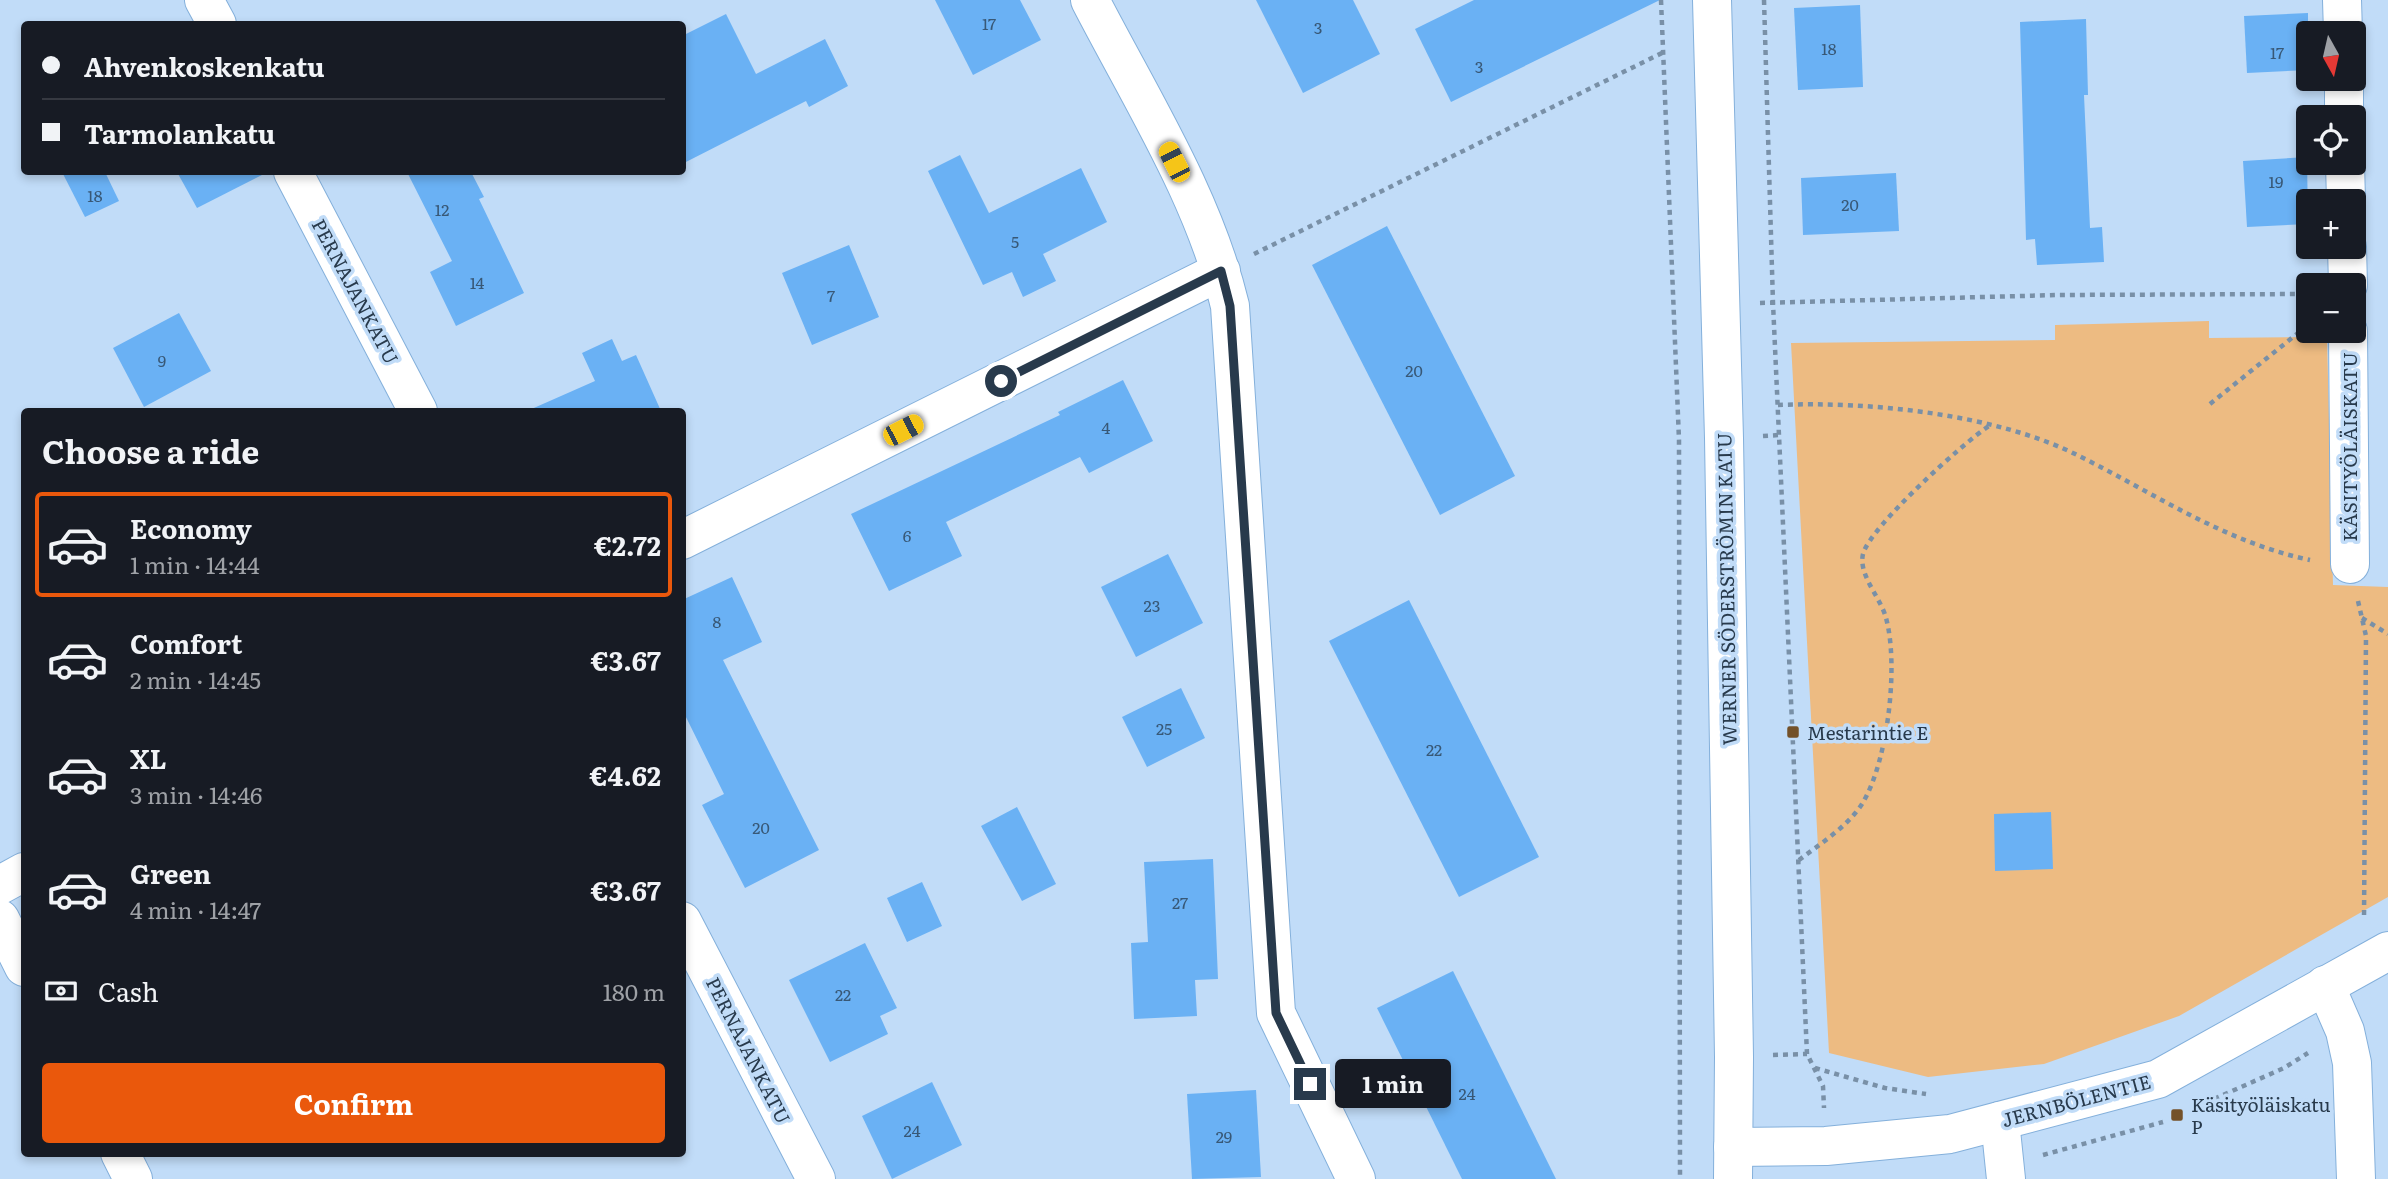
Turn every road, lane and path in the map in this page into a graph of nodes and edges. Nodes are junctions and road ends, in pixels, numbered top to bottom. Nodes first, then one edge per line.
1 (204, 0) edge
2 (1090, 0) edge
3 (1661, 0) edge
4 (1712, 0) edge
5 (1765, 0) edge
6 (2342, 0) edge
7 (215, 21) edge
8 (2343, 21) edge
9 (1661, 53) junction
10 (295, 175) edge
11 (1221, 271) junction
12 (2296, 294) edge
13 (1773, 303) junction
14 (1720, 305) junction
15 (2296, 334) edge
16 (2348, 343) edge
17 (2210, 404) dead end
18 (1778, 405) junction
19 (416, 408) edge
20 (1989, 426) junction
21 (686, 538) edge
22 (2350, 564) junction
23 (2362, 618) junction
24 (2388, 634) edge
25 (1798, 860) junction
26 (21, 874) edge
27 (0, 885) edge
28 (0, 919) edge
29 (686, 929) edge
30 (2382, 934) edge
31 (21, 961) edge
32 (2325, 985) junction
33 (1814, 1068) junction
34 (1932, 1095) dead end
35 (2000, 1121) junction
36 (1826, 1146) junction
37 (2366, 1155) edge
38 (122, 1157) edge
39 (1733, 1163) edge
40 (134, 1179) edge
41 (816, 1179) edge
42 (1356, 1179) edge
43 (1680, 1179) edge
44 (2006, 1179) edge

1 - 7 street
2 - 11 street
3 - 9 path
4 - 14 street, WERNER SÖDERSTRÖMIN KATU
5 - 13 path
6 - 8 street
9 - 11 path
9 - 43 path
10 - 19 street, PERNAJANKATU
11 - 21 street
11 - 42 street
12 - 13 path
13 - 14 path
13 - 18 path
14 - 39 street, WERNER SÖDERSTRÖMIN KATU
15 - 17 path
16 - 22 street, KÄSITYÖLÄISKATU
18 - 20 path
18 - 25 path
20 - 22 path
20 - 25 path
22 - 23 path
23 - 24 path
23 - 30 path
25 - 33 path
26 - 27 street
28 - 31 street
29 - 41 street, PERNAJANKATU
30 - 32 street, JERNBÖLENTIE
32 - 35 street, JERNBÖLENTIE
32 - 37 street
33 - 34 path
33 - 36 path
35 - 36 street, JERNBÖLENTIE
35 - 44 street
36 - 39 street, JERNBÖLENTIE
38 - 40 street

